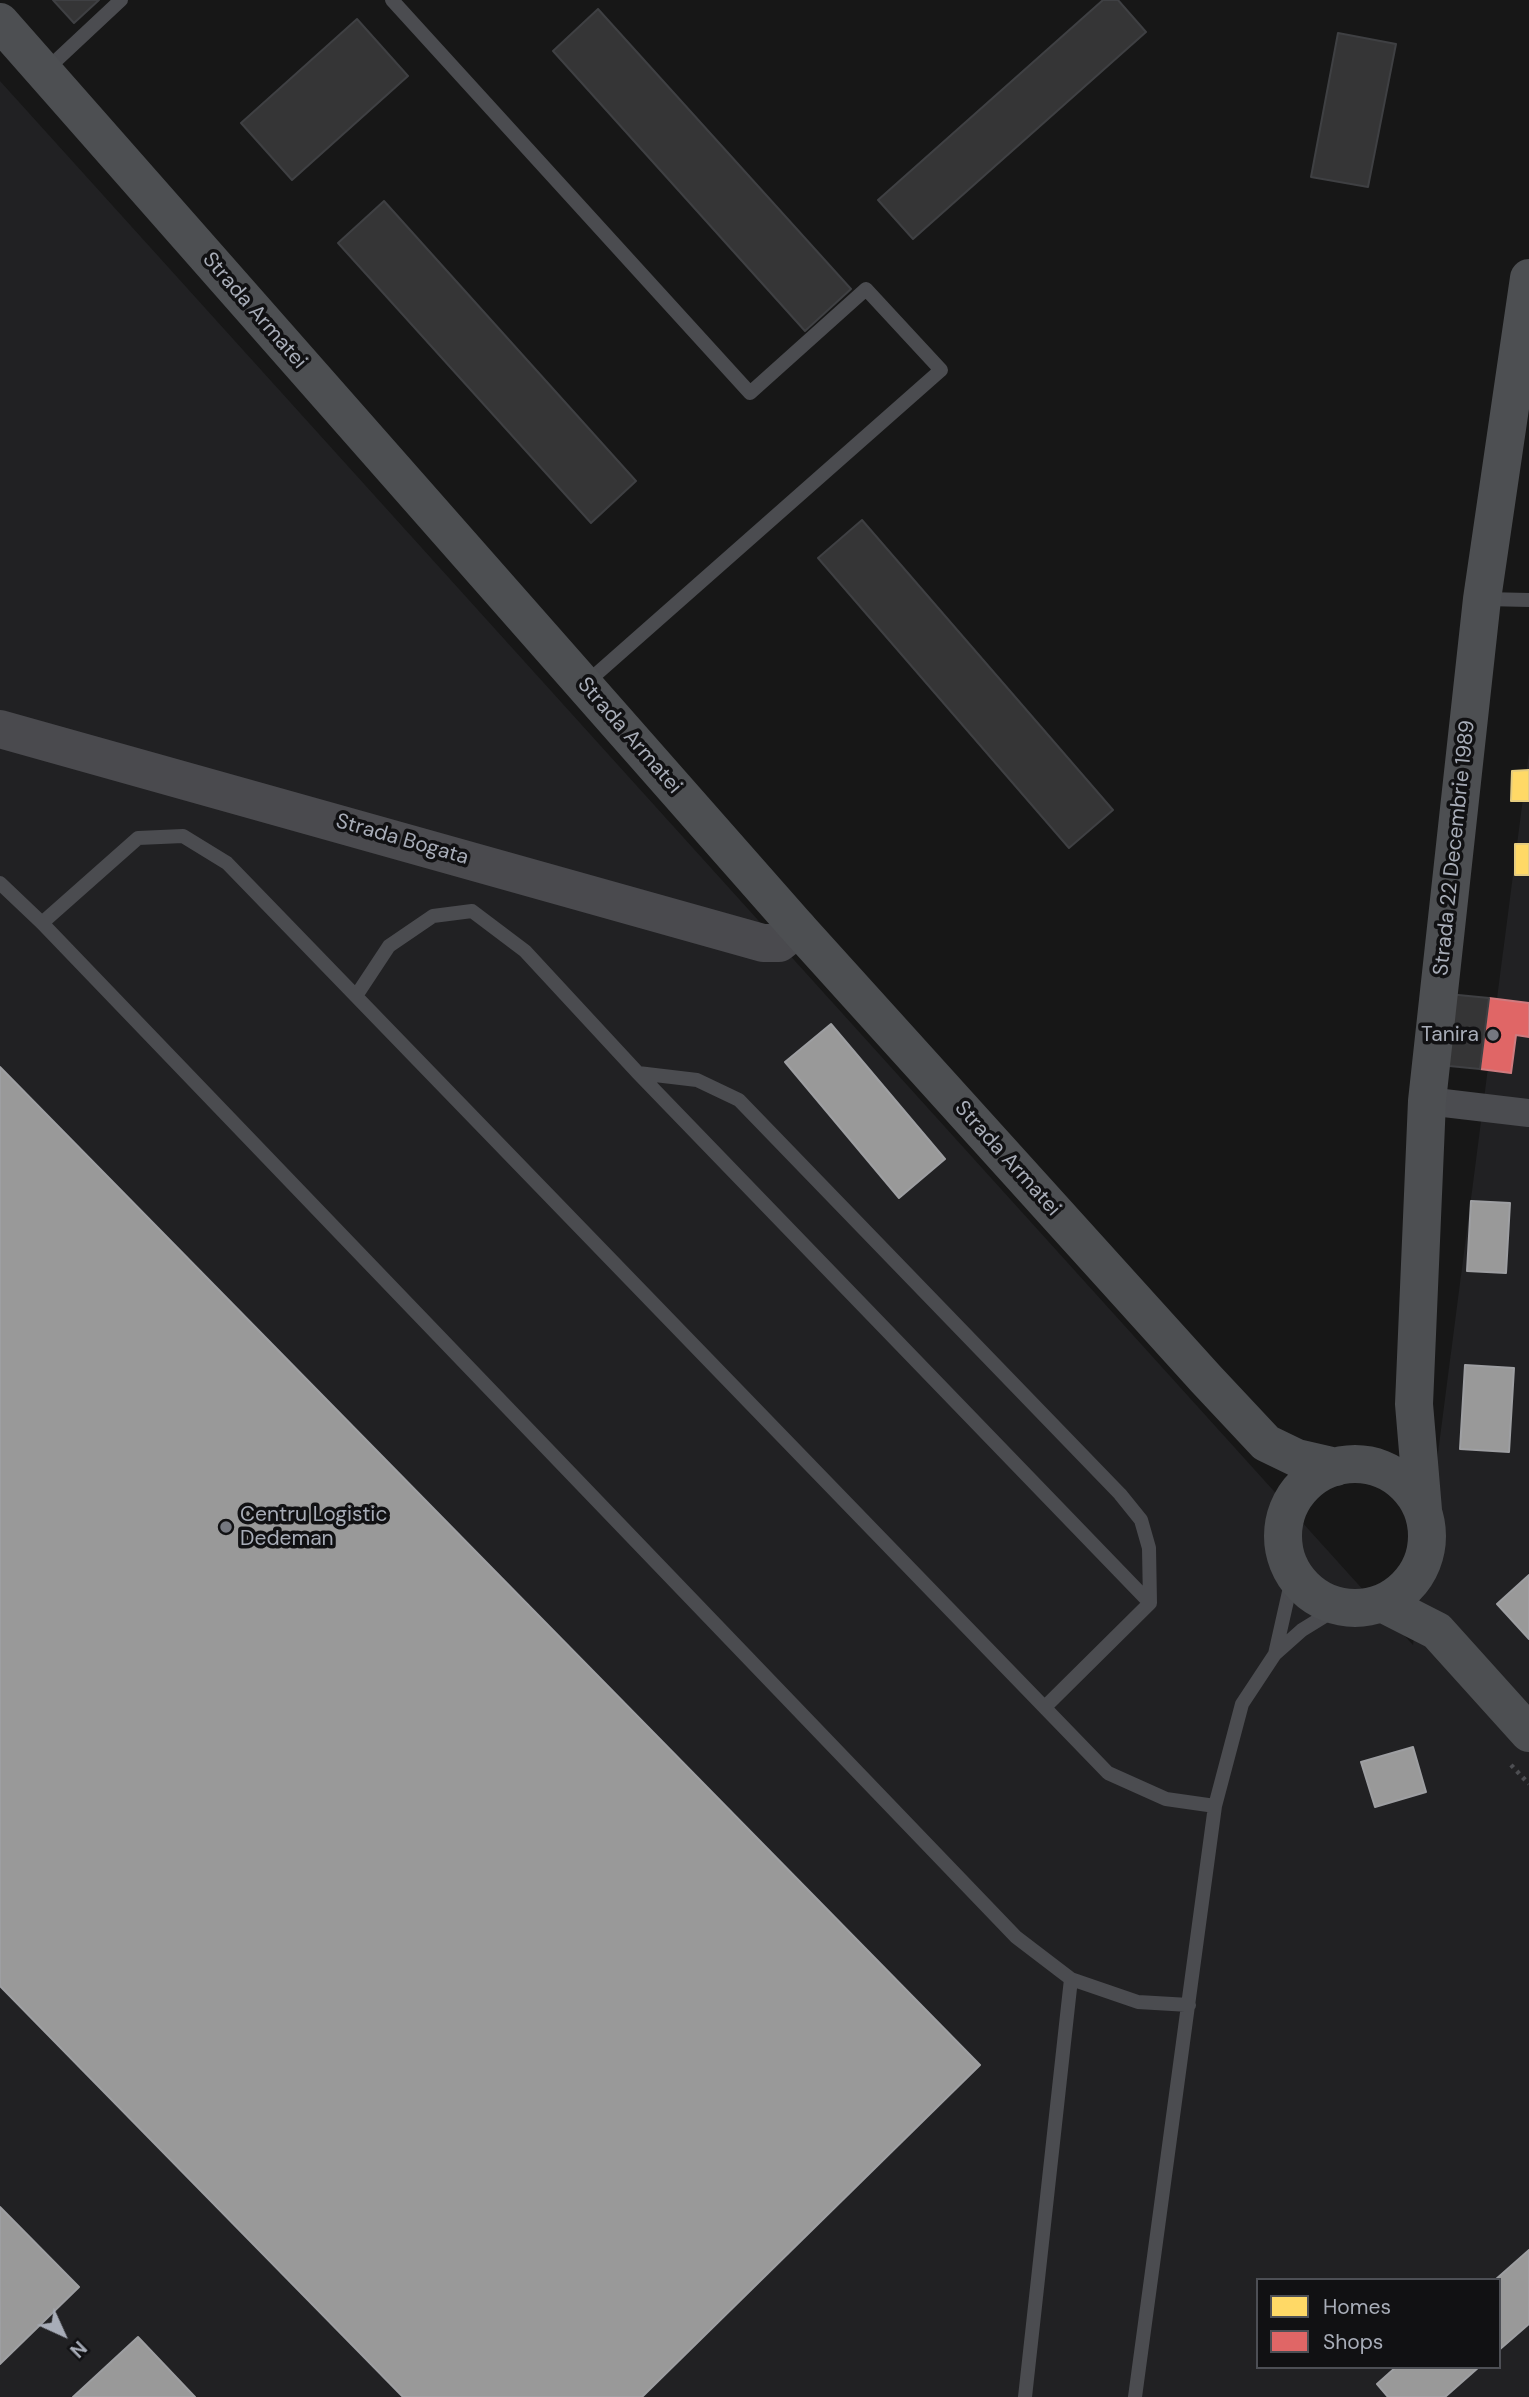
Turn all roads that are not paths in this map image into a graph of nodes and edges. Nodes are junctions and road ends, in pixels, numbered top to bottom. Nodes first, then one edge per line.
1 (121, 0) edge
2 (393, 0) edge
3 (0, 22) edge
4 (44, 72) junction
5 (1529, 278) edge
6 (1482, 599) junction
7 (1529, 600) edge
8 (584, 685) junction
9 (0, 729) edge
10 (0, 883) edge
11 (42, 923) junction
12 (798, 928) junction
13 (356, 996) junction
14 (638, 1073) junction
15 (1427, 1101) junction
16 (1529, 1113) edge
17 (1414, 1422) junction
18 (1266, 1443) junction
19 (1353, 1466) junction
20 (1423, 1510) junction
21 (1286, 1517) junction
22 (1420, 1566) junction
23 (1293, 1574) junction
24 (1150, 1603) junction
25 (1382, 1603) junction
26 (1341, 1606) junction
27 (1437, 1631) junction
28 (1275, 1654) junction
29 (1045, 1707) junction
30 (1516, 1744) edge
31 (1215, 1806) junction
32 (1071, 1979) junction
33 (1189, 2005) junction
34 (1025, 2397) edge
35 (1135, 2397) edge

1 - 4 lane
2 - 8 lane
3 - 4 main road, Strada Armatei
4 - 8 main road, Strada Armatei
5 - 6 main road, Strada 22 Decembrie 1989
6 - 7 lane
6 - 15 main road, Strada 22 Decembrie 1989
8 - 12 main road, Strada Armatei
9 - 12 main road, Strada Bogata
10 - 11 lane
11 - 13 lane
11 - 32 lane
12 - 18 main road, Strada Armatei
13 - 14 lane
13 - 29 lane
14 - 24 lane
14 - 24 lane
15 - 16 street
15 - 17 main road, Strada 22 Decembrie 1989
17 - 19 main road
17 - 20 main road, Strada 22 Decembrie 1989
18 - 19 main road, Strada Armatei
18 - 21 main road, Strada Armatei
19 - 20 main road
19 - 21 main road
20 - 22 main road
21 - 23 main road
22 - 25 main road
22 - 27 main road
23 - 26 main road
23 - 28 lane
24 - 29 lane
25 - 26 main road
25 - 27 main road
26 - 28 lane
27 - 30 main road
28 - 31 lane
29 - 31 lane
31 - 33 lane
32 - 33 lane
32 - 34 lane
33 - 35 lane

